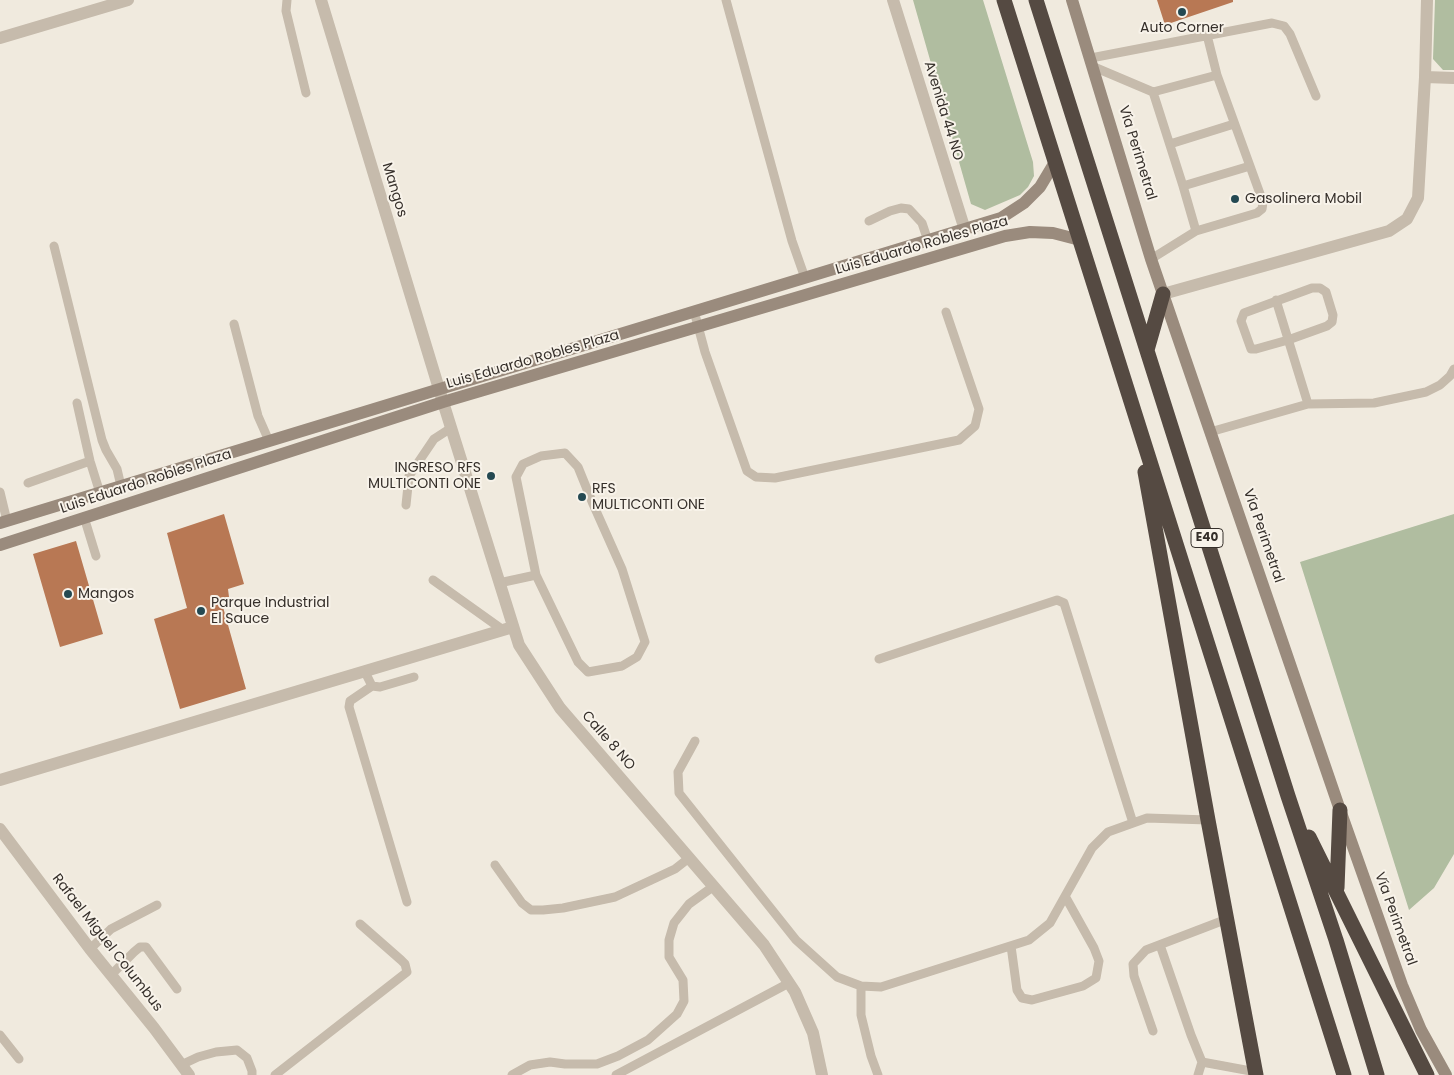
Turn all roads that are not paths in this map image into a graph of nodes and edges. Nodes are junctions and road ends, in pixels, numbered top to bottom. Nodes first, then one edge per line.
1 (128, 0) edge
2 (287, 0) edge
3 (321, 0) edge
4 (726, 0) edge
5 (894, 0) edge
6 (1004, 0) edge
7 (1036, 0) edge
8 (1072, 0) edge
9 (1427, 0) edge
10 (105, 3) edge
11 (1207, 35) junction
12 (0, 38) edge
13 (1092, 62) junction
14 (1217, 75) junction
15 (1425, 77) junction
16 (1454, 78) edge
17 (1153, 92) junction
18 (306, 93) dead end
19 (1316, 96) dead end
20 (1234, 124) junction
21 (1170, 144) junction
22 (1055, 162) junction
23 (1250, 166) junction
24 (1183, 186) junction
25 (869, 221) dead end
26 (965, 230) junction
27 (1196, 231) junction
28 (1080, 240) junction
29 (928, 241) junction
30 (54, 246) dead end
31 (1151, 259) junction
32 (805, 278) junction
33 (1163, 294) junction
34 (1276, 300) junction
35 (694, 311) junction
36 (946, 312) dead end
37 (234, 324) dead end
38 (699, 326) junction
39 (1288, 340) junction
40 (1147, 350) junction
41 (1454, 369) edge
42 (439, 389) junction
43 (443, 402) junction
44 (77, 403) dead end
45 (1308, 404) junction
46 (1135, 411) junction
47 (451, 428) junction
48 (1210, 432) junction
49 (269, 441) junction
50 (90, 462) junction
51 (28, 483) dead end
52 (121, 486) junction
53 (0, 492) edge
54 (100, 492) junction
55 (406, 505) dead end
56 (84, 517) junction
57 (4, 522) edge
58 (0, 544) edge
59 (96, 556) dead end
60 (536, 575) junction
61 (433, 580) dead end
62 (499, 583) junction
63 (508, 629) junction
64 (879, 659) dead end
65 (365, 672) junction
66 (414, 677) dead end
67 (372, 686) junction
68 (695, 741) dead end
69 (0, 780) edge
70 (1288, 796) junction
71 (1340, 810) junction
72 (1208, 820) junction
73 (1133, 823) junction
74 (0, 829) edge
75 (690, 858) junction
76 (495, 865) dead end
77 (714, 886) junction
78 (1337, 891) junction
79 (1065, 896) junction
80 (406, 902) dead end
81 (158, 904) dead end
82 (1227, 919) junction
83 (360, 924) dead end
84 (1336, 940) junction
85 (1160, 944) junction
86 (1011, 946) junction
87 (90, 949) junction
88 (111, 975) junction
89 (789, 983) junction
90 (861, 986) junction
91 (177, 989) dead end
92 (1153, 1031) dead end
93 (0, 1035) edge
94 (18, 1059) dead end
95 (1202, 1062) junction
96 (185, 1070) edge
97 (1256, 1074) edge
98 (252, 1075) edge
99 (276, 1075) edge
100 (512, 1075) edge
101 (616, 1075) edge
102 (822, 1075) edge
103 (878, 1075) edge
104 (1198, 1075) edge
105 (1344, 1075) edge
106 (1377, 1075) edge
107 (1427, 1075) edge
108 (1446, 1075) edge

1 - 10 street
2 - 18 lane
3 - 42 street, Mangos
4 - 32 lane
5 - 26 street, Avenida 44 NO
6 - 22 highway, E40
7 - 40 highway, E40
8 - 13 street, Vía Perimetral
9 - 15 street
10 - 12 street
11 - 13 lane
11 - 14 lane
11 - 19 lane
13 - 17 lane
13 - 31 street, Vía Perimetral
14 - 17 lane
14 - 20 lane
15 - 16 street
15 - 33 street
17 - 21 lane
20 - 21 lane
20 - 23 lane
21 - 24 lane
22 - 26 street, Luis Eduardo Robles Plaza
22 - 28 highway, E40
23 - 24 lane
23 - 27 lane
24 - 27 lane
25 - 29 lane
26 - 29 street, Luis Eduardo Robles Plaza
27 - 31 lane
28 - 38 street, Luis Eduardo Robles Plaza
28 - 46 highway, E40
29 - 32 street, Luis Eduardo Robles Plaza
30 - 52 lane
31 - 33 street, Vía Perimetral
32 - 35 street, Luis Eduardo Robles Plaza
33 - 40 highway
33 - 48 street, Vía Perimetral
34 - 39 lane
34 - 39 lane
34 - 39 lane
35 - 38 lane
35 - 42 street, Luis Eduardo Robles Plaza
36 - 38 lane
37 - 49 lane
38 - 43 street, Luis Eduardo Robles Plaza
39 - 45 lane
40 - 70 highway, E40
41 - 45 lane
42 - 43 street, Calle 8 NO
42 - 49 street, Luis Eduardo Robles Plaza
43 - 47 street, Calle 8 NO
43 - 56 street, Luis Eduardo Robles Plaza
44 - 50 lane
45 - 48 lane
46 - 72 highway
46 - 105 highway, E40
47 - 55 lane
47 - 62 street, Calle 8 NO
48 - 71 street, Vía Perimetral
49 - 52 street, Luis Eduardo Robles Plaza
50 - 51 lane
50 - 54 lane
52 - 54 street, Luis Eduardo Robles Plaza
53 - 57 lane
54 - 57 street, Luis Eduardo Robles Plaza
56 - 58 street, Luis Eduardo Robles Plaza
56 - 59 lane
60 - 60 lane
60 - 62 lane
61 - 63 lane
62 - 63 street, Calle 8 NO
63 - 65 street
63 - 75 street, Calle 8 NO
64 - 73 lane
65 - 67 lane
65 - 69 street
66 - 67 lane
67 - 80 lane
68 - 90 lane
70 - 78 highway
70 - 84 highway, E40
71 - 78 highway
71 - 108 street, Vía Perimetral
72 - 73 lane
72 - 82 highway
73 - 79 lane
74 - 87 street, Rafael Miguel Columbus
75 - 76 lane
75 - 77 street, Calle 8 NO
77 - 89 street, Calle 8 NO
77 - 100 lane
78 - 84 highway
78 - 107 highway
79 - 86 lane
79 - 86 lane
81 - 87 lane
82 - 85 lane
82 - 97 highway
83 - 99 lane
84 - 106 highway, E40
85 - 92 lane
85 - 95 lane
86 - 90 lane
87 - 88 street, Rafael Miguel Columbus
88 - 91 lane
88 - 96 street, Rafael Miguel Columbus
89 - 101 lane
89 - 102 street, Calle 8 NO
90 - 103 lane
93 - 94 lane
95 - 97 lane
95 - 104 lane
96 - 98 lane

